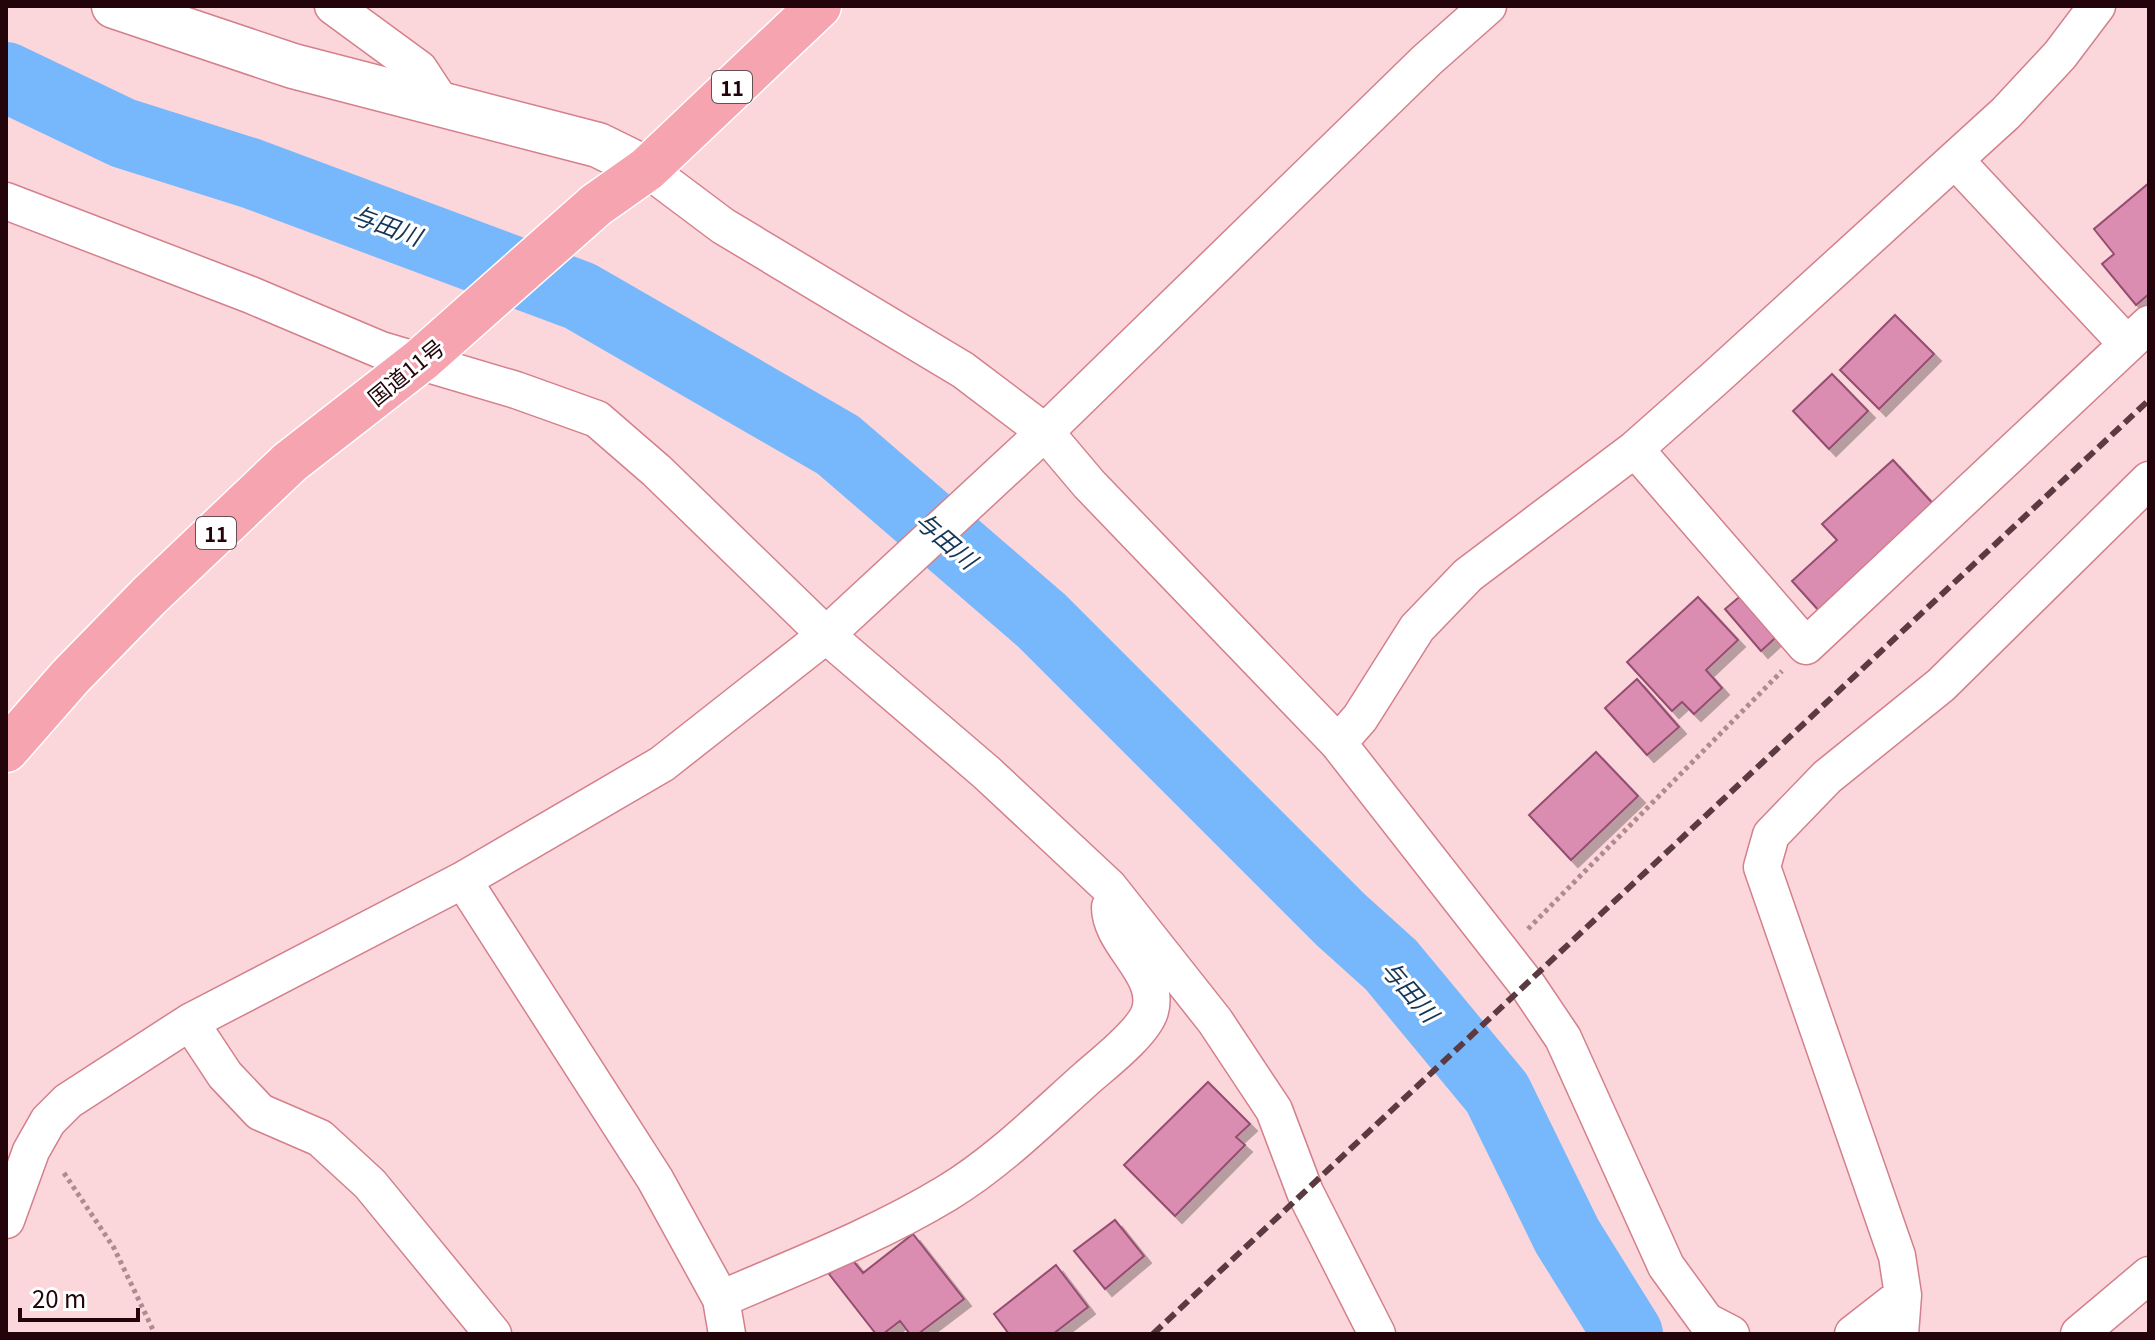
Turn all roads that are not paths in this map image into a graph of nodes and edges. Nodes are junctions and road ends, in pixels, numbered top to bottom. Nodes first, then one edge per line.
1 (114, 6) edge
2 (333, 6) edge
3 (819, 6) edge
4 (1488, 6) edge
5 (2097, 6) edge
6 (442, 104) junction
7 (1955, 160) junction
8 (647, 169) junction
9 (6, 201) edge
10 (2138, 334) edge
11 (434, 349) junction
12 (1032, 444) junction
13 (1635, 449) junction
14 (2149, 480) edge
15 (834, 626) junction
16 (1338, 743) junction
17 (6, 750) edge
18 (463, 880) junction
19 (1109, 887) junction
20 (190, 1022) junction
21 (6, 1220) edge
22 (2149, 1275) edge
23 (1903, 1295) junction
24 (724, 1317) edge
25 (493, 1334) edge
26 (1377, 1334) edge
27 (1731, 1334) edge
28 (1853, 1334) edge
29 (1900, 1334) edge
30 (2079, 1334) edge

1 - 6 street
2 - 6 street
3 - 8 highway, 国道11号 / 11
4 - 12 street
5 - 7 street
6 - 8 street
7 - 10 street
7 - 13 street
8 - 11 highway, 国道11号 / 11
8 - 12 street
9 - 11 street
10 - 13 street
11 - 15 street
11 - 17 highway, 国道11号 / 11
12 - 15 street
12 - 16 street
13 - 16 street
14 - 23 street
15 - 18 street
15 - 19 street
16 - 27 street
18 - 20 street
18 - 24 street
19 - 24 street
19 - 26 street
20 - 21 street
20 - 25 street
22 - 30 street
23 - 28 street
23 - 29 street

